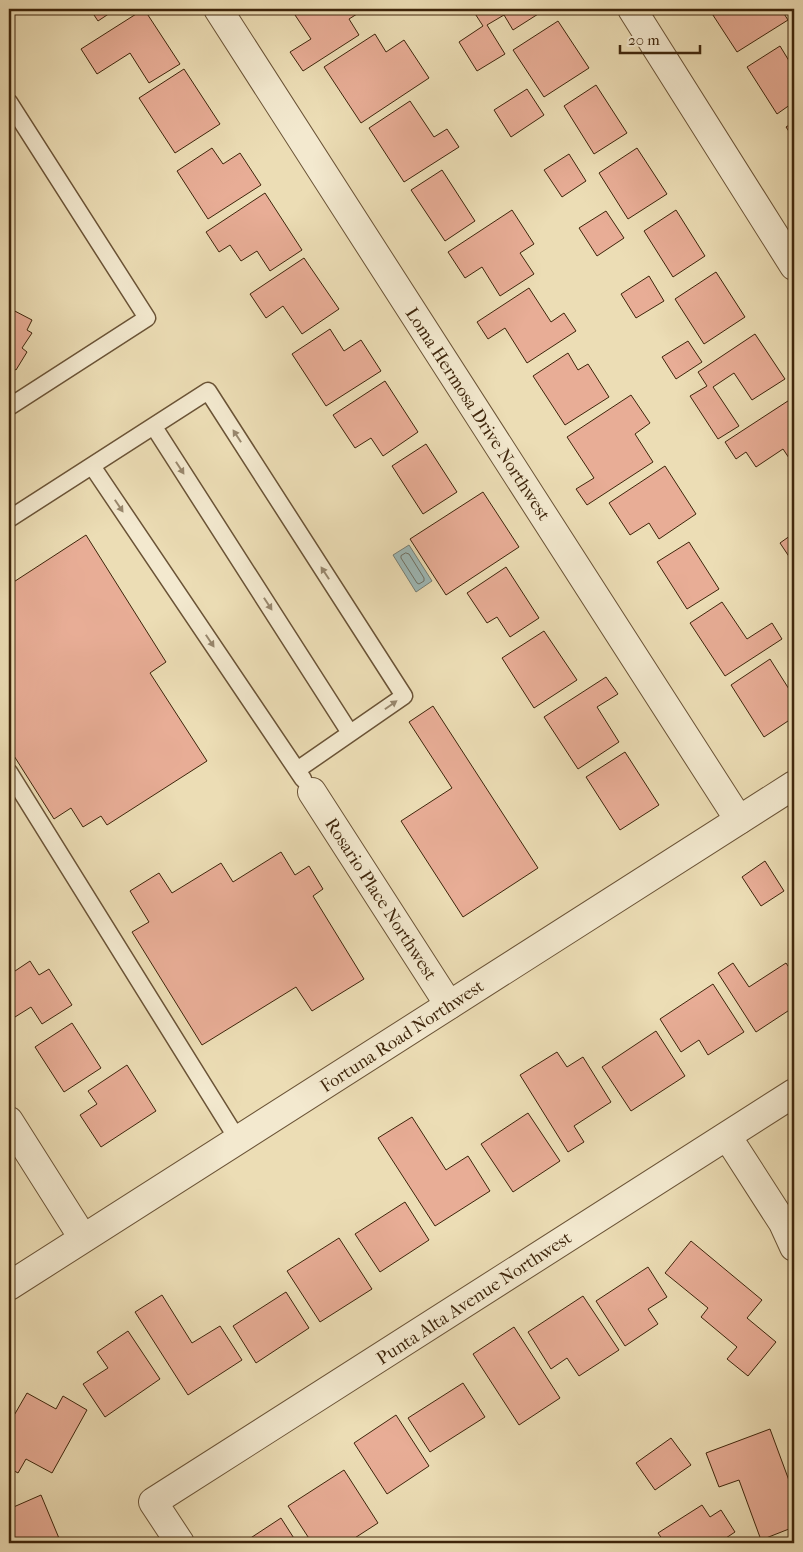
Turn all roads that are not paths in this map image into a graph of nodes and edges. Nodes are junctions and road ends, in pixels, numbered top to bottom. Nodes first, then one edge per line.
1 (218, 9) edge
2 (632, 9) edge
3 (9, 102) edge
4 (794, 266) edge
5 (9, 407) edge
6 (154, 426) junction
7 (92, 466) junction
8 (9, 519) edge
9 (350, 732) junction
10 (297, 770) junction
11 (9, 772) edge
12 (794, 785) edge
13 (312, 792) joint
14 (739, 820) junction
15 (449, 1006) junction
16 (794, 1093) edge
17 (9, 1121) edge
18 (727, 1136) junction
19 (238, 1140) junction
20 (83, 1238) junction
21 (794, 1247) edge
22 (9, 1286) edge
23 (180, 1543) edge

1 - 14 street, Loma Hermosa Drive Northwest
2 - 4 street
3 - 5 lane
6 - 7 lane
6 -> 9 lane
9 -> 6 lane
7 - 8 lane
7 -> 10 lane
9 - 10 lane
10 - 13 lane
11 - 19 lane
12 - 14 street, Fortuna Road Northwest
13 - 15 street, Rosario Place Northwest
14 - 15 street, Fortuna Road Northwest
15 - 19 street, Fortuna Road Northwest
16 - 18 street, Punta Alta Avenue Northwest
17 - 20 street
18 - 21 street
18 - 23 street, Punta Alta Avenue Northwest
19 - 20 street, Fortuna Road Northwest
20 - 22 street, Fortuna Road Northwest

